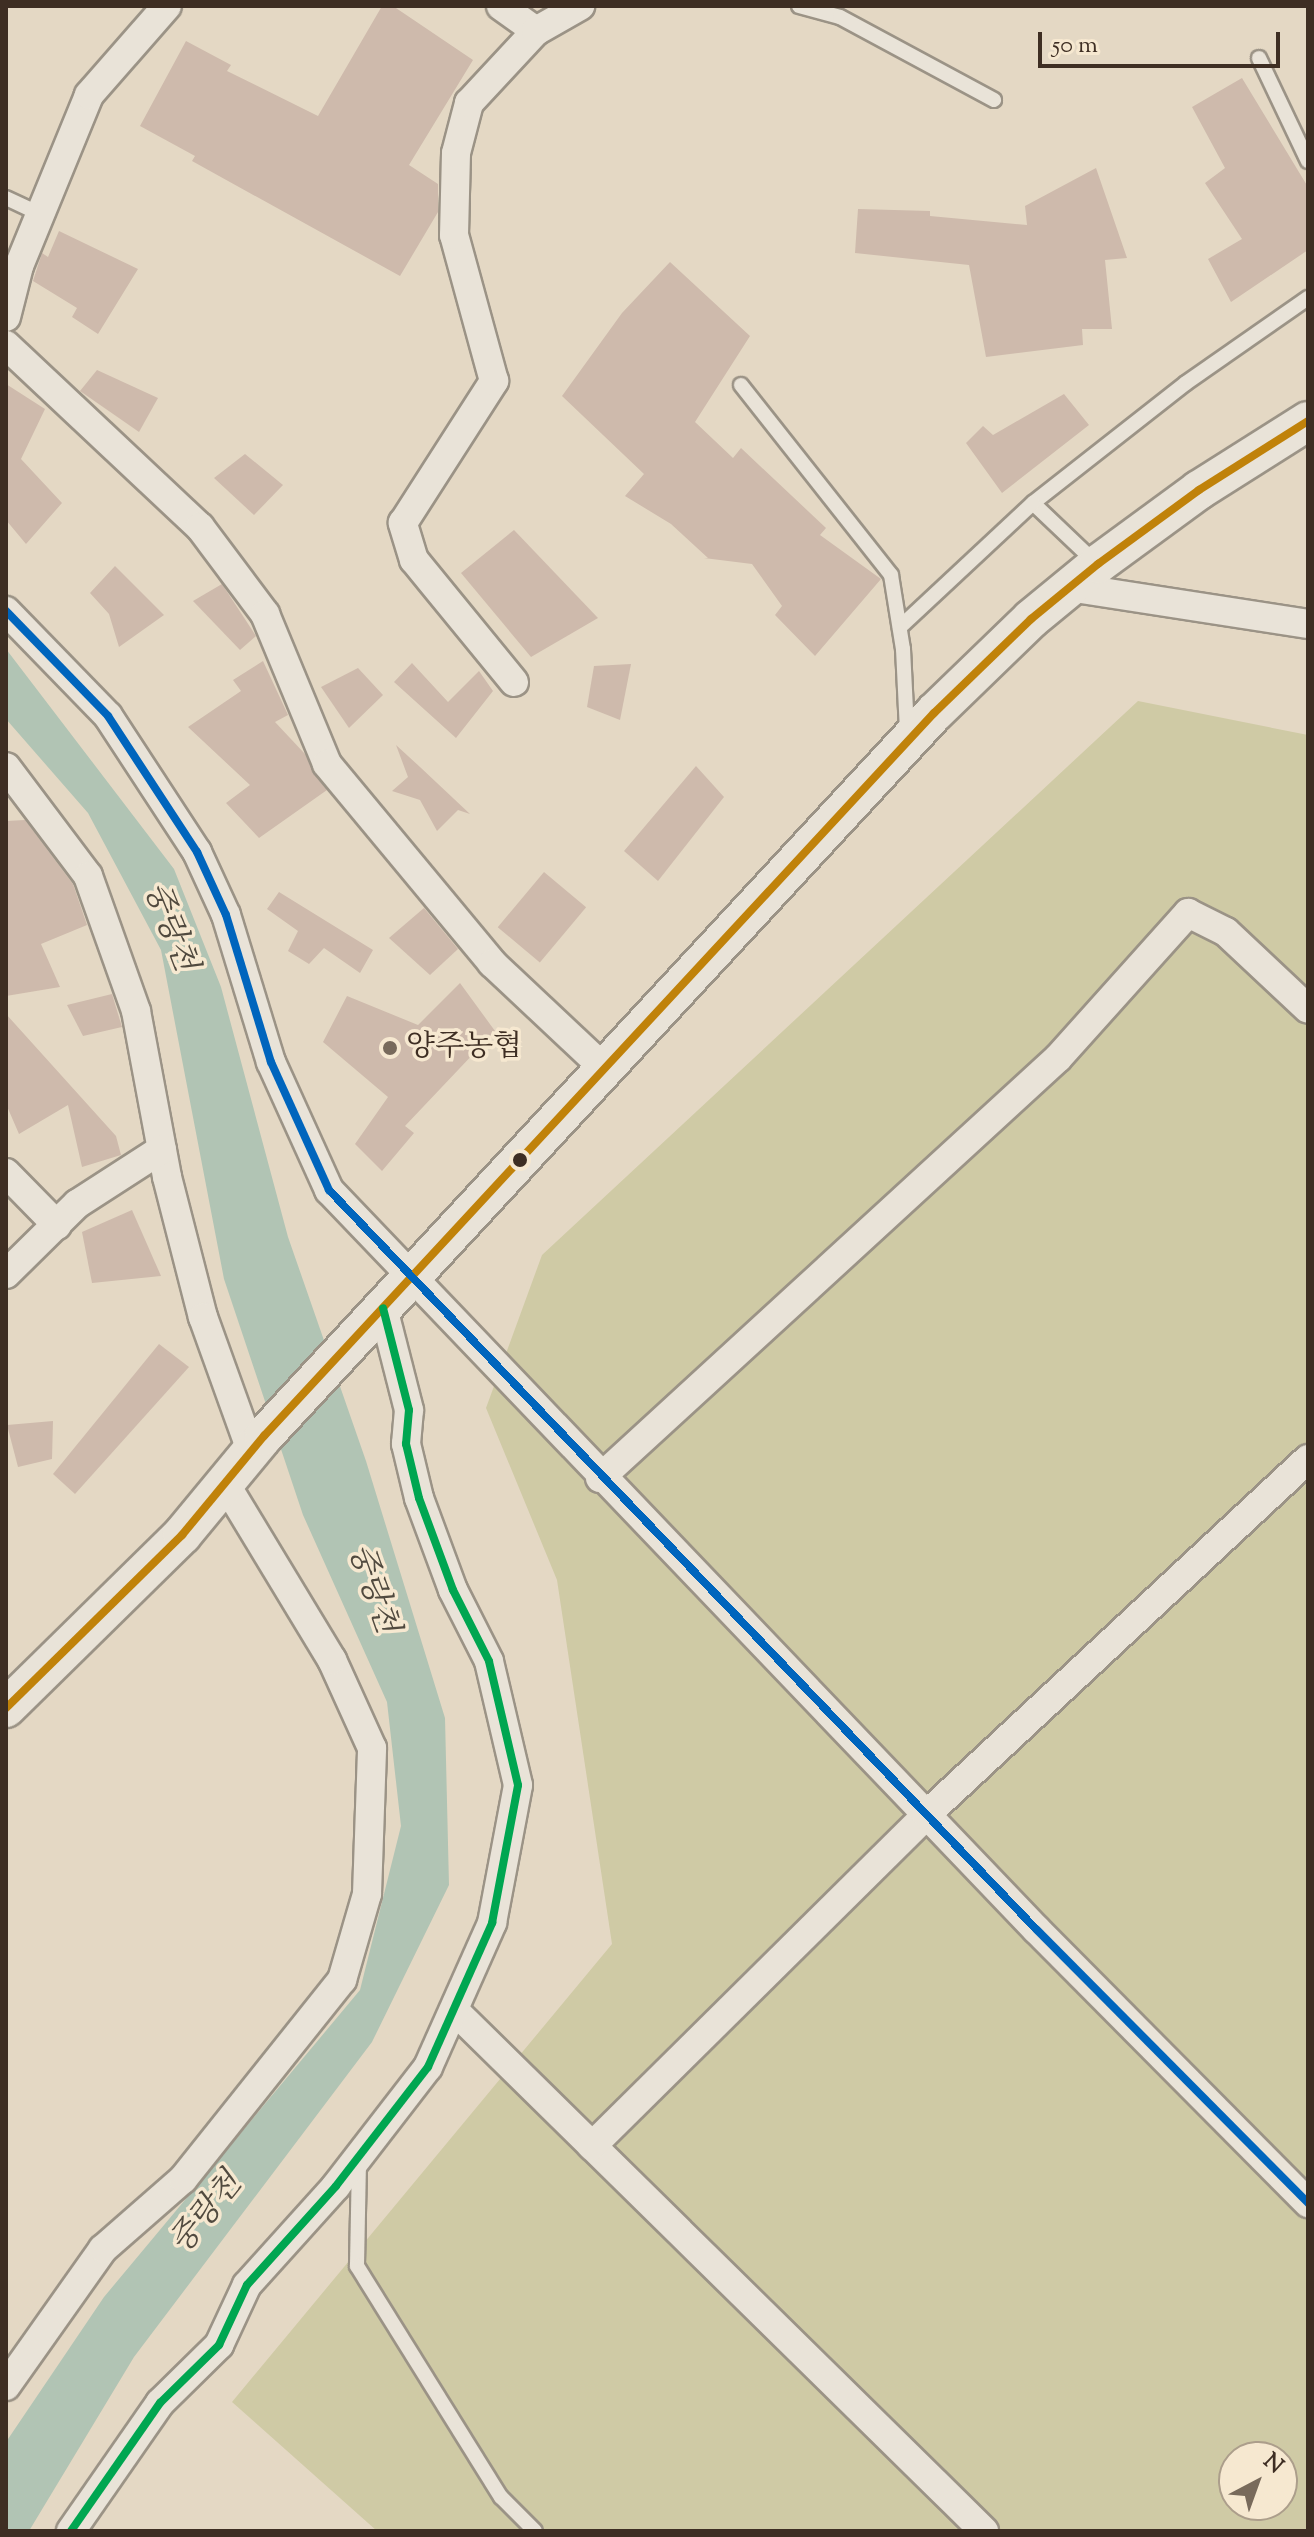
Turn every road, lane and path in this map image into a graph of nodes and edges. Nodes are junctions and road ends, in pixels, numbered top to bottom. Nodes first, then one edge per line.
1 (167, 6) edge
2 (501, 6) edge
3 (580, 6) edge
4 (799, 6) edge
5 (536, 31) junction
6 (1259, 58) dead end
7 (994, 100) dead end
8 (1308, 161) edge
9 (6, 198) edge
10 (40, 214) junction
11 (1308, 298) edge
12 (6, 317) edge
13 (6, 345) edge
14 (741, 385) dead end
15 (1308, 421) edge
16 (1033, 503) junction
17 (1084, 575) junction
18 (6, 611) edge
19 (1308, 624) edge
20 (900, 627) junction
21 (514, 682) dead end
22 (908, 741) junction
23 (6, 767) edge
24 (1308, 1009) edge
25 (606, 1070) junction
26 (162, 1149) junction
27 (6, 1173) edge
28 (57, 1225) junction
29 (6, 1274) edge
30 (410, 1280) junction
31 (383, 1308) junction
32 (258, 1443) junction
33 (600, 1478) junction
34 (1302, 1478) edge
35 (225, 1483) junction
36 (6, 1708) edge
37 (926, 1815) junction
38 (455, 2011) junction
39 (592, 2146) junction
40 (359, 2157) junction
41 (1308, 2203) edge
42 (6, 2386) edge
43 (71, 2531) edge
44 (535, 2531) edge
45 (984, 2531) edge

1 - 10 street
2 - 5 street
3 - 5 street
4 - 7 lane
5 - 21 street
6 - 8 lane
9 - 10 lane
10 - 12 street
11 - 16 lane
13 - 25 street
14 - 20 lane
15 - 17 main road
16 - 17 lane
16 - 20 lane
17 - 19 street
17 - 22 main road
18 - 30 street
20 - 22 lane
22 - 25 main road
23 - 26 street
24 - 33 street
25 - 30 main road
26 - 28 street
26 - 32 street
27 - 28 street
28 - 29 street
30 - 31 main road
30 - 33 street
31 - 32 main road
31 - 38 street
32 - 35 main road
33 - 37 street
34 - 37 street
35 - 36 main road
35 - 42 street
37 - 39 street
37 - 41 street
38 - 39 street
38 - 40 street
39 - 45 street
40 - 43 street
40 - 44 lane

